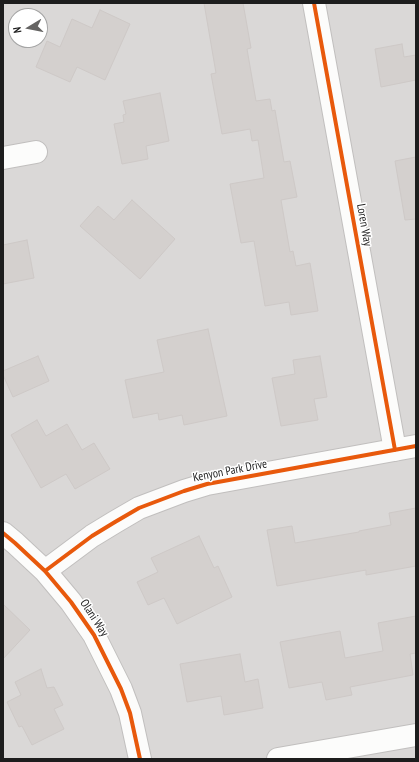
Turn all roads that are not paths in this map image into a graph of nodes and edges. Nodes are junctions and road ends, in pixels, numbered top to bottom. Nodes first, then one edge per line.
1 (314, 3) edge
2 (36, 152) dead end
3 (3, 158) edge
4 (416, 446) edge
5 (395, 450) junction
6 (3, 533) edge
7 (45, 571) junction
8 (416, 735) edge
9 (140, 759) edge
10 (278, 759) edge

1 - 5 street, Loren Way
2 - 3 street
4 - 5 street, Kenyon Park Drive
5 - 7 street, Kenyon Park Drive
6 - 7 street, Olani Way
7 - 9 street, Olani Way
8 - 10 street

